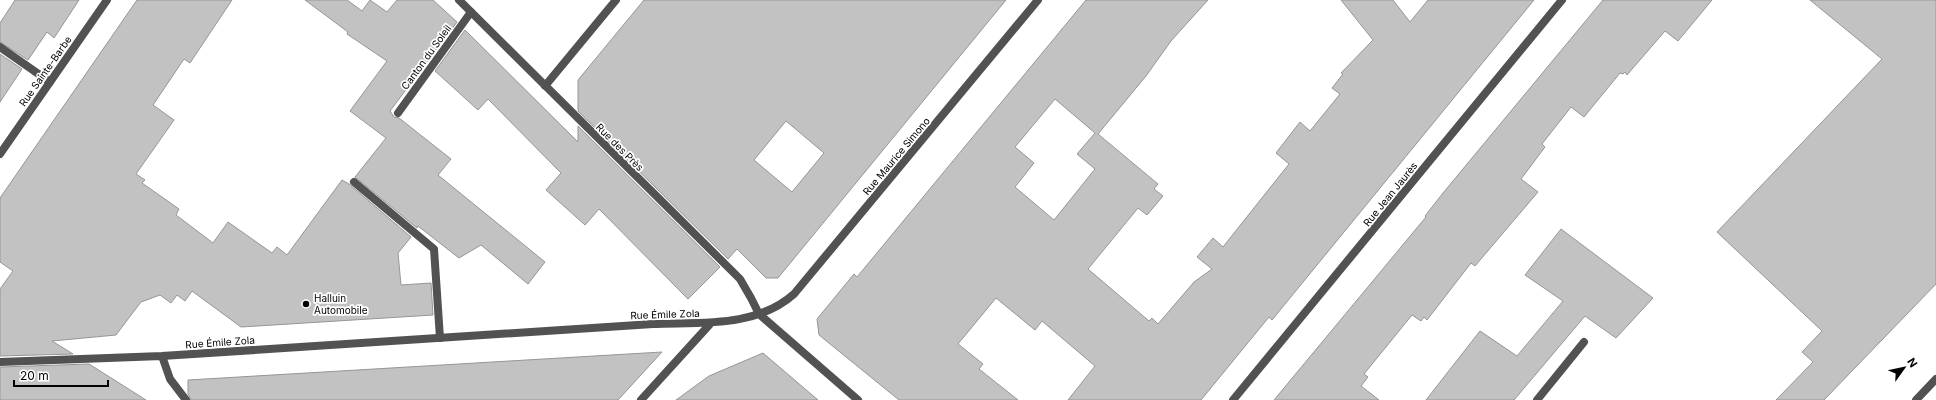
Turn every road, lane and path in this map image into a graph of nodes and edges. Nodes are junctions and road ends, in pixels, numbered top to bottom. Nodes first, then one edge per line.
1 (107, 0) edge
2 (459, 0) edge
3 (616, 0) edge
4 (1038, 0) edge
5 (1562, 0) edge
6 (472, 12) junction
7 (0, 47) edge
8 (50, 82) junction
9 (545, 86) junction
10 (398, 113) dead end
11 (0, 154) edge
12 (354, 182) dead end
13 (759, 314) junction
14 (710, 322) junction
15 (440, 338) junction
16 (1584, 342) dead end
17 (162, 356) junction
18 (0, 362) edge
19 (1936, 378) edge
20 (186, 400) edge
21 (640, 400) edge
22 (858, 400) edge
23 (1233, 400) edge
24 (1537, 400) edge
25 (1916, 400) edge

1 - 8 street, Rue Sainte-Barbe
2 - 6 street, Rue des Près
3 - 9 street
4 - 13 street, Rue Maurice Simono
5 - 23 street, Rue Jean Jaurès
6 - 9 street, Rue des Près
6 - 10 street, Canton du Soleil
7 - 8 street
8 - 11 street, Rue Sainte-Barbe
9 - 13 street, Rue des Près
12 - 15 street
13 - 14 street, Rue Émile Zola
13 - 22 street
14 - 15 street, Rue Émile Zola
14 - 21 street
15 - 17 street, Rue Émile Zola
16 - 24 street
17 - 18 street, Rue Émile Zola
17 - 20 street
19 - 25 street

